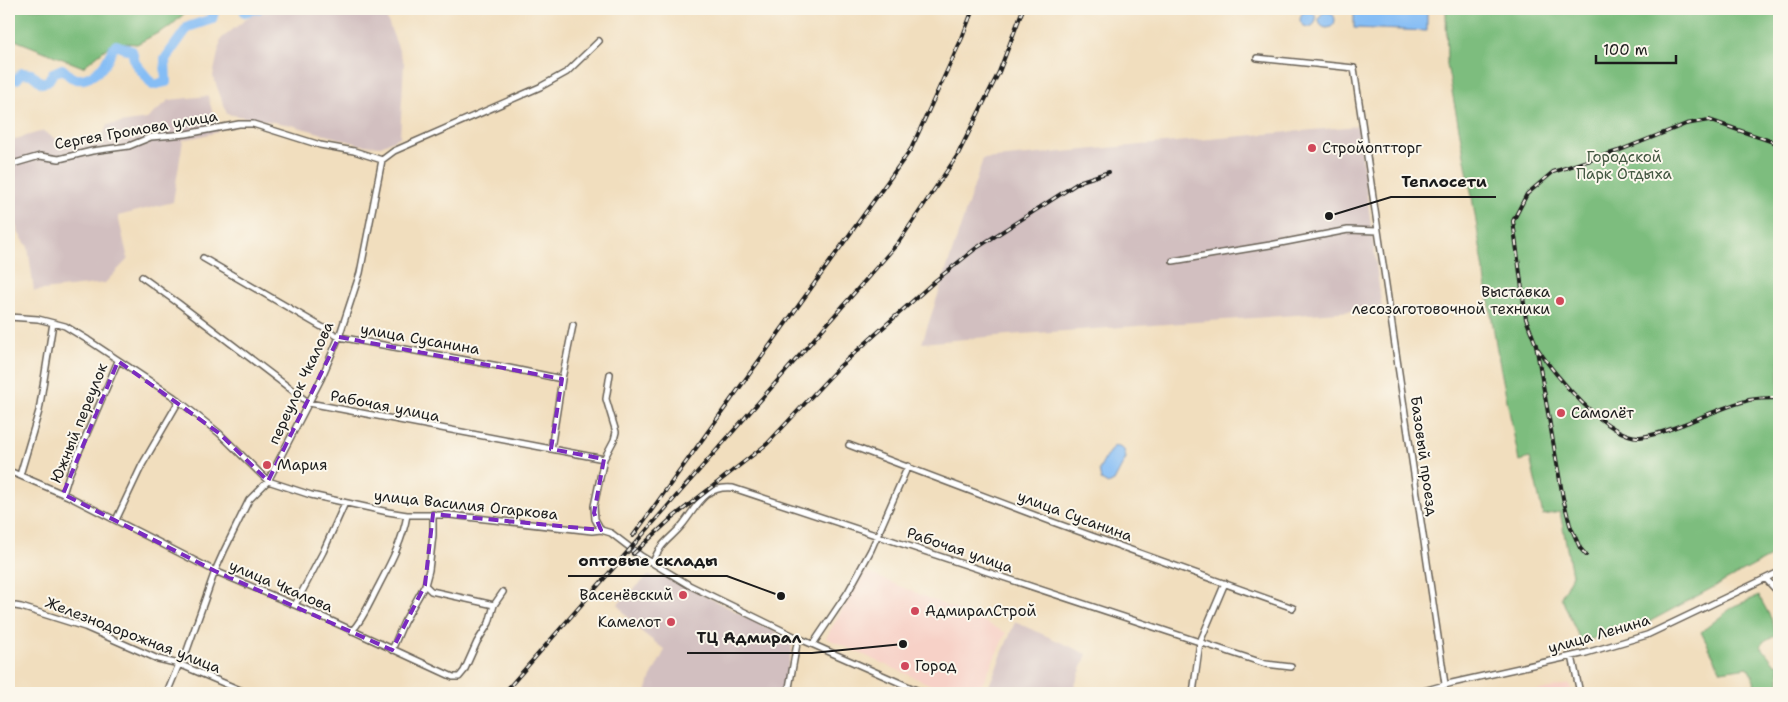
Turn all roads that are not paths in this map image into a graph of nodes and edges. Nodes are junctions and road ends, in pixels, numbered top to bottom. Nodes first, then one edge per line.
1 (599, 41) dead end
2 (1257, 58) dead end
3 (382, 160) junction
4 (9, 165) edge
5 (1378, 231) junction
6 (203, 258) dead end
7 (1174, 261) dead end
8 (142, 277) dead end
9 (9, 318) edge
10 (53, 323) junction
11 (573, 325) dead end
12 (339, 337) junction
13 (118, 361) junction
14 (610, 374) dead end
15 (562, 379) junction
16 (179, 401) junction
17 (309, 404) junction
18 (849, 445) dead end
19 (551, 449) junction
20 (604, 459) junction
21 (908, 466) junction
22 (9, 471) edge
23 (20, 476) junction
24 (268, 481) junction
25 (63, 494) junction
26 (345, 503) junction
27 (433, 514) junction
28 (407, 515) junction
29 (116, 520) junction
30 (601, 530) junction
31 (879, 535) junction
32 (654, 563) junction
33 (215, 571) junction
34 (1779, 572) edge
35 (1766, 579) junction
36 (1225, 583) junction
37 (425, 585) junction
38 (503, 592) dead end
39 (1779, 592) edge
40 (9, 605) edge
41 (295, 605) junction
42 (494, 605) junction
43 (1293, 608) dead end
44 (352, 630) junction
45 (798, 638) junction
46 (1200, 642) junction
47 (814, 644) junction
48 (392, 650) junction
49 (1572, 656) junction
50 (179, 664) junction
51 (1291, 667) dead end
52 (1445, 684) junction
53 (166, 693) edge
54 (243, 693) edge
55 (788, 693) edge
56 (923, 693) edge
57 (1193, 693) edge
58 (1416, 693) edge
59 (1580, 693) edge

1 - 3 street
2 - 5 street, Базовый проезд
3 - 4 street, Сергея Громова улица
3 - 12 street, переулок Чкалова
5 - 7 street
5 - 52 street, Базовый проезд
6 - 12 street, улица Сусанина
8 - 17 street, Рабочая улица
9 - 10 street, улица Василия Огаркова
10 - 13 street, улица Василия Огаркова
10 - 23 street
11 - 15 street
12 - 15 street, улица Сусанина
12 - 17 street, переулок Чкалова
13 - 16 street, улица Василия Огаркова
13 - 25 street, Южный переулок
14 - 20 street
15 - 19 street
16 - 24 street, улица Василия Огаркова
16 - 29 street
17 - 19 street, Рабочая улица
17 - 24 street, переулок Чкалова
18 - 21 street, улица Сусанина
19 - 20 street, Рабочая улица
20 - 30 street
21 - 31 street
21 - 36 street, улица Сусанина
22 - 23 street, улица Чкалова
23 - 25 street, улица Чкалова
24 - 26 street, улица Василия Огаркова
24 - 33 street, переулок Чкалова
25 - 29 street, улица Чкалова
26 - 28 street, улица Василия Огаркова
26 - 41 street
27 - 28 street, улица Василия Огаркова
27 - 30 street, улица Василия Огаркова
27 - 37 street
28 - 44 street
29 - 33 street, улица Чкалова
30 - 32 street, улица Василия Огаркова
31 - 32 street, Рабочая улица
31 - 46 street, Рабочая улица
31 - 47 street
32 - 45 street, улица Василия Огаркова
33 - 41 street, улица Чкалова
33 - 50 street, переулок Чкалова
34 - 35 street, улица Ленина
35 - 39 street
35 - 49 street, улица Ленина
36 - 43 street, улица Сусанина
36 - 46 street
37 - 42 street
37 - 48 street
38 - 42 street, улица Чкалова
40 - 50 street, Железнодорожная улица
41 - 44 street, улица Чкалова
42 - 48 street, улица Чкалова
44 - 48 street, улица Чкалова
45 - 47 street, улица Василия Огаркова
45 - 55 street
46 - 51 street, Рабочая улица
46 - 57 street
47 - 56 street, улица Василия Огаркова
49 - 52 street, улица Ленина
49 - 59 street
50 - 53 street, переулок Чкалова
50 - 54 street, Железнодорожная улица
52 - 58 street, улица Ленина

